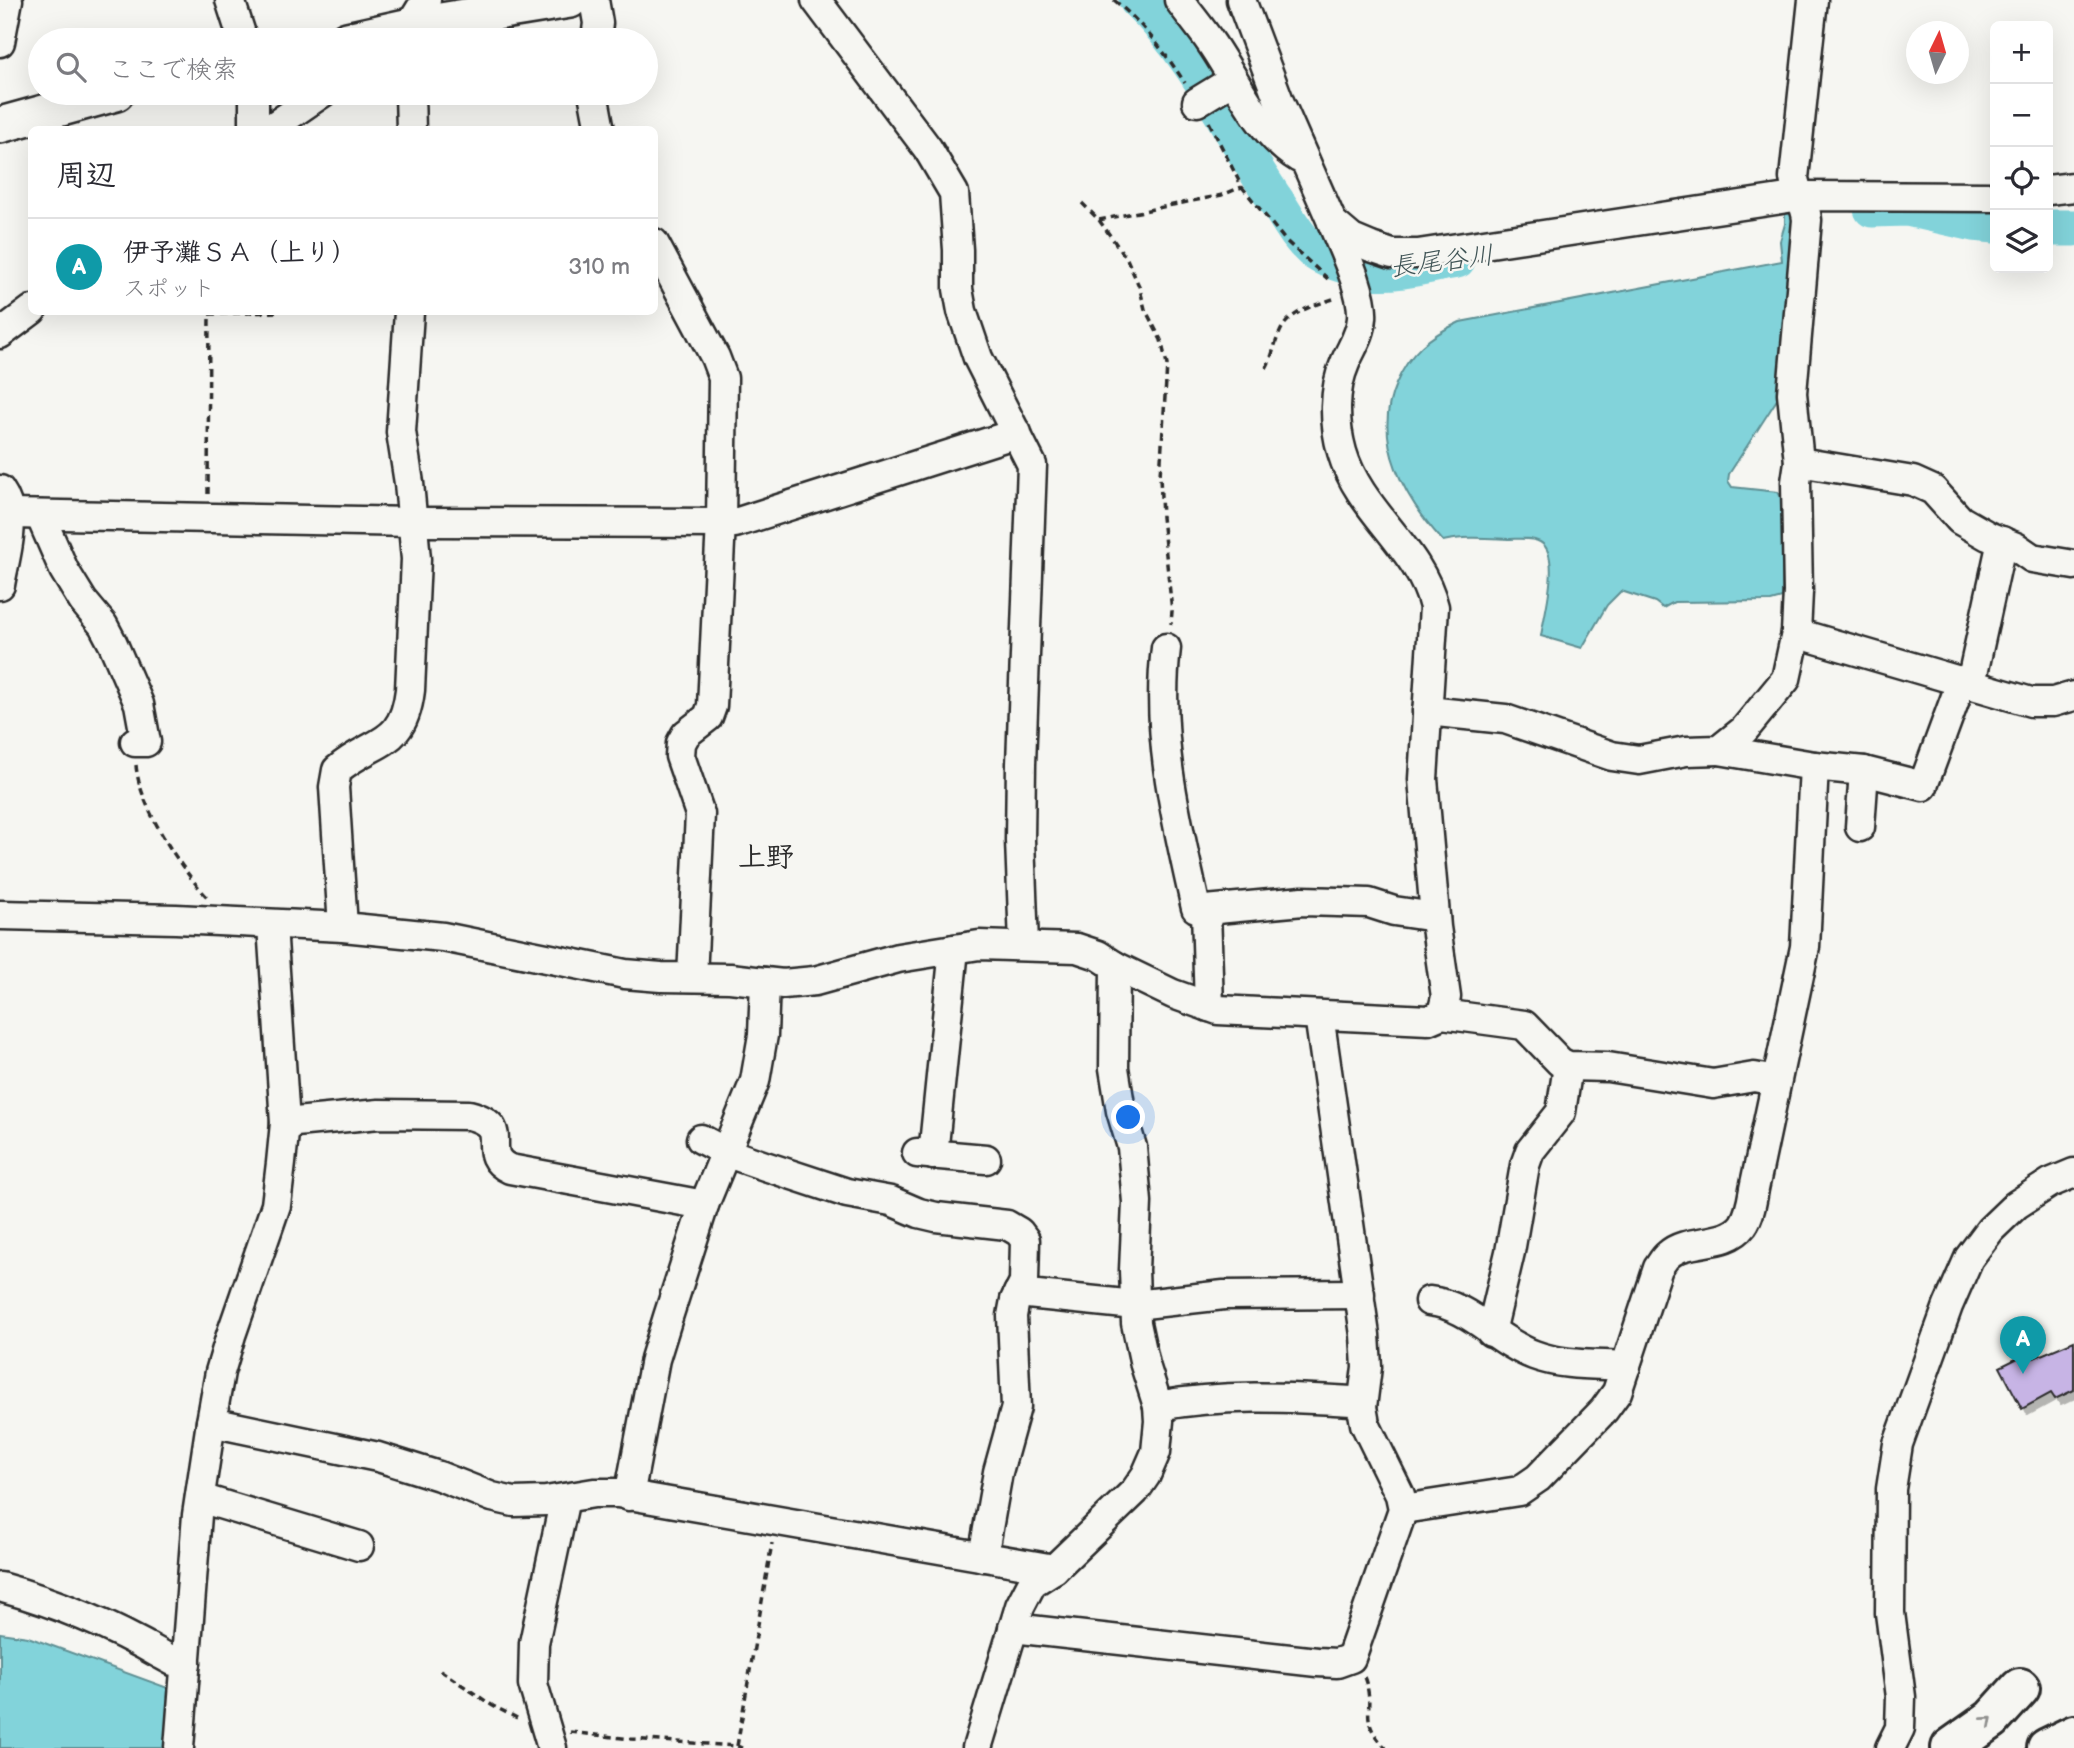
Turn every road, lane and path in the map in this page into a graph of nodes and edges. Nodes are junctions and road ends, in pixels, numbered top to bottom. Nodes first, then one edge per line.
1 (8, 0) edge
2 (230, 0) edge
3 (570, 0) edge
4 (594, 0) edge
5 (816, 0) edge
6 (1114, 0) edge
7 (1179, 0) edge
8 (1241, 0) edge
9 (1813, 0) edge
10 (409, 27) edge
11 (239, 28) edge
12 (597, 28) edge
13 (0, 42) edge
14 (1233, 80) junction
15 (1197, 102) junction
16 (72, 105) edge
17 (254, 105) edge
18 (304, 105) edge
19 (410, 105) edge
20 (595, 105) edge
21 (0, 125) edge
22 (254, 126) edge
23 (274, 126) edge
24 (411, 126) edge
25 (599, 126) edge
26 (1306, 163) junction
27 (1242, 187) junction
28 (2074, 187) edge
29 (2053, 189) edge
30 (1801, 196) junction
31 (1990, 197) edge
32 (1082, 203) dead end
33 (1099, 220) junction
34 (1337, 234) junction
35 (658, 250) edge
36 (1352, 289) junction
37 (28, 313) edge
38 (209, 315) edge
39 (409, 315) edge
40 (0, 334) edge
41 (1266, 368) dead end
42 (1017, 433) junction
43 (1799, 462) junction
44 (5, 502) edge
45 (40, 515) junction
46 (208, 518) junction
47 (412, 522) junction
48 (721, 523) junction
49 (2002, 541) junction
50 (2074, 565) edge
51 (0, 584) edge
52 (1796, 633) junction
53 (1166, 648) joint
54 (1967, 682) junction
55 (2074, 696) edge
56 (1427, 711) junction
57 (135, 741) joint
58 (1719, 750) junction
59 (1814, 766) junction
60 (1864, 771) junction
61 (1860, 827) dead end
62 (1206, 910) junction
63 (0, 915) edge
64 (1435, 917) junction
65 (229, 922) junction
66 (272, 925) junction
67 (343, 927) junction
68 (1024, 945) junction
69 (954, 949) junction
70 (1115, 966) junction
71 (692, 977) junction
72 (765, 982) junction
73 (1209, 1007) junction
74 (1442, 1014) junction
75 (1319, 1015) junction
76 (1568, 1066) junction
77 (1776, 1081) junction
78 (285, 1123) junction
79 (713, 1146) junction
80 (986, 1159) dead end
81 (2074, 1173) edge
82 (704, 1205) junction
83 (1018, 1293) junction
84 (1360, 1294) junction
85 (1429, 1301) dead end
86 (1135, 1305) junction
87 (1491, 1332) junction
88 (1626, 1366) junction
89 (1157, 1406) junction
90 (1362, 1407) junction
91 (211, 1422) junction
92 (629, 1496) junction
93 (200, 1498) junction
94 (565, 1498) junction
95 (1403, 1509) junction
96 (776, 1521) junction
97 (359, 1546) dead end
98 (984, 1557) junction
99 (1054, 1569) junction
100 (0, 1587) edge
101 (1013, 1628) junction
102 (1350, 1658) junction
103 (186, 1662) junction
104 (440, 1671) dead end
105 (2020, 1688) dead end
106 (2074, 1735) edge
107 (549, 1738) edge
108 (737, 1747) edge
109 (179, 1748) edge
110 (742, 1748) edge
111 (977, 1748) edge
112 (1386, 1748) edge
113 (1890, 1748) edge
114 (1951, 1748) edge
115 (2047, 1748) edge

1 - 13 street
2 - 11 street
3 - 10 main road
4 - 12 street
5 - 42 street
6 - 15 path
7 - 14 street
8 - 26 street
9 - 30 street
14 - 15 street
14 - 26 street
15 - 27 path
16 - 21 main road
17 - 22 street
18 - 23 street
19 - 24 street
20 - 25 street
26 - 34 street
27 - 33 path
27 - 36 path
28 - 29 street
30 - 31 street
30 - 34 street
30 - 43 street
32 - 33 path
33 - 53 path
34 - 36 street
35 - 48 street
36 - 41 path
36 - 56 street
37 - 40 street
38 - 46 path
39 - 47 street
42 - 48 street
42 - 68 street
43 - 49 street
43 - 52 street
44 - 45 street
44 - 51 street
45 - 46 street
45 - 57 street
46 - 47 street
47 - 48 street
47 - 67 street
48 - 71 street
49 - 50 street
49 - 54 street
52 - 54 street
52 - 58 street
53 - 62 street
54 - 55 street
54 - 60 street
56 - 58 street
56 - 64 street
57 - 65 path
58 - 59 street
59 - 60 street
59 - 77 street
60 - 61 street
62 - 64 street
62 - 73 street
63 - 65 street
64 - 74 street
65 - 66 street
66 - 67 street
66 - 78 street
67 - 71 street
68 - 69 street
68 - 70 street
69 - 72 street
69 - 80 street
70 - 73 street
70 - 86 street
71 - 72 street
72 - 79 street
73 - 75 street
74 - 75 street
74 - 76 street
75 - 84 street
76 - 77 street
76 - 87 street
77 - 88 street
78 - 82 street
78 - 91 street
79 - 82 street
79 - 83 street
81 - 113 street
82 - 92 street
83 - 86 street
83 - 98 street
84 - 86 street
84 - 90 street
85 - 87 street
86 - 89 street
87 - 88 street
88 - 95 street
89 - 90 street
89 - 99 street
90 - 95 street
91 - 93 street
91 - 94 street
92 - 94 street
92 - 96 street
93 - 97 street
93 - 103 street
94 - 107 street
95 - 102 street
96 - 98 street
96 - 108 path
98 - 99 street
99 - 101 street
100 - 103 street
101 - 102 street
101 - 111 street
102 - 112 path
103 - 109 street
104 - 107 path
114 -> 105 highway
106 - 115 highway
107 - 108 path
108 - 110 path

